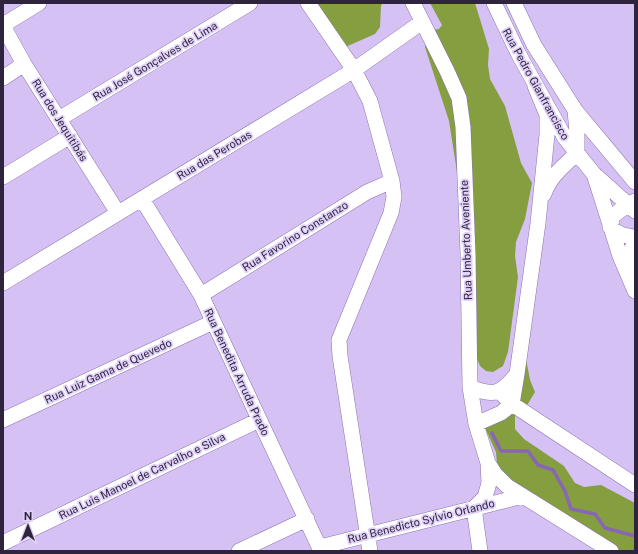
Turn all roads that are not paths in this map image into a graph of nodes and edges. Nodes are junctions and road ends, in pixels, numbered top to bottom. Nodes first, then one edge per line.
1 (39, 3) edge
2 (250, 3) edge
3 (308, 3) edge
4 (413, 3) edge
5 (494, 3) edge
6 (514, 3) edge
7 (422, 22) junction
8 (3, 26) edge
9 (24, 64) junction
10 (354, 70) junction
11 (3, 78) edge
12 (535, 86) junction
13 (575, 110) junction
14 (60, 119) junction
15 (70, 136) junction
16 (577, 153) junction
17 (593, 173) junction
18 (3, 177) edge
19 (392, 181) junction
20 (635, 182) edge
21 (142, 199) junction
22 (632, 206) edge
23 (118, 213) junction
24 (538, 223) junction
25 (610, 227) junction
26 (635, 237) edge
27 (635, 242) edge
28 (3, 283) edge
29 (634, 288) edge
30 (200, 295) junction
31 (213, 322) junction
32 (517, 374) junction
33 (470, 386) junction
34 (500, 392) junction
35 (512, 404) junction
36 (3, 420) edge
37 (259, 420) junction
38 (476, 424) junction
39 (488, 464) junction
40 (635, 486) edge
41 (523, 496) junction
42 (474, 508) junction
43 (307, 519) junction
44 (367, 534) junction
45 (3, 542) edge
46 (597, 547) edge
47 (320, 549) edge
48 (239, 551) edge
49 (370, 551) edge
50 (480, 551) edge
51 (611, 551) edge

1 - 8 street
2 - 14 street, Rua José Gonçalves de Lima
3 - 10 street
4 - 7 street, Rua Umberto Aveniente
5 - 12 street, Rua Pedro Gianfrancisco
6 - 13 street, Rua Pedro Gianfrancisco
7 - 10 street, Rua das Perobas
7 - 33 street, Rua Umberto Aveniente
8 - 9 street, Rua dos Jequitibás
9 - 11 street
9 - 14 street, Rua dos Jequitibás
10 - 19 street
10 - 21 street, Rua das Perobas
12 - 16 street, Rua Pedro Gianfrancisco
12 - 24 street
13 - 16 street
13 - 20 street, Rua Pedro Gianfrancisco
14 - 15 street, Rua dos Jequitibás
15 - 18 street
15 - 23 street, Rua dos Jequitibás
16 - 17 street, Rua Pedro Gianfrancisco
16 - 24 street
17 - 22 street, Rua Pedro Gianfrancisco
17 - 25 street
19 - 30 street, Rua Favorino Constanzo
19 - 44 street
21 - 23 street, Rua das Perobas
21 - 30 street, Rua Benedita Arruda Prado
22 - 25 street
23 - 28 street, Rua das Perobas
24 - 32 street
25 - 26 street
25 - 29 street
27 - 29 street
30 - 31 street, Rua Benedita Arruda Prado
31 - 36 street, Rua Luiz Gama de Quevedo
31 - 37 street, Rua Benedita Arruda Prado
32 - 34 street
32 - 35 street
33 - 34 street
33 - 38 street, Rua Umberto Aveniente
34 - 35 street
35 - 38 street
35 - 40 street
37 - 43 street, Rua Benedita Arruda Prado
37 - 45 street, Rua Luis Manoel de Carvalho e Silva
38 - 39 street, Rua Umberto Aveniente
39 - 41 street, Rua Umberto Aveniente
39 - 42 street, Rua Umberto Aveniente
41 - 42 street, Rua Benedicto Sylvio Orlando
41 - 46 street, Rua Umberto Aveniente
42 - 44 street, Rua Benedicto Sylvio Orlando
42 - 50 street
43 - 47 street, Rua Benedita Arruda Prado
43 - 48 street
44 - 47 street, Rua Benedicto Sylvio Orlando
44 - 49 street
46 - 51 street, Rua Umberto Aveniente

